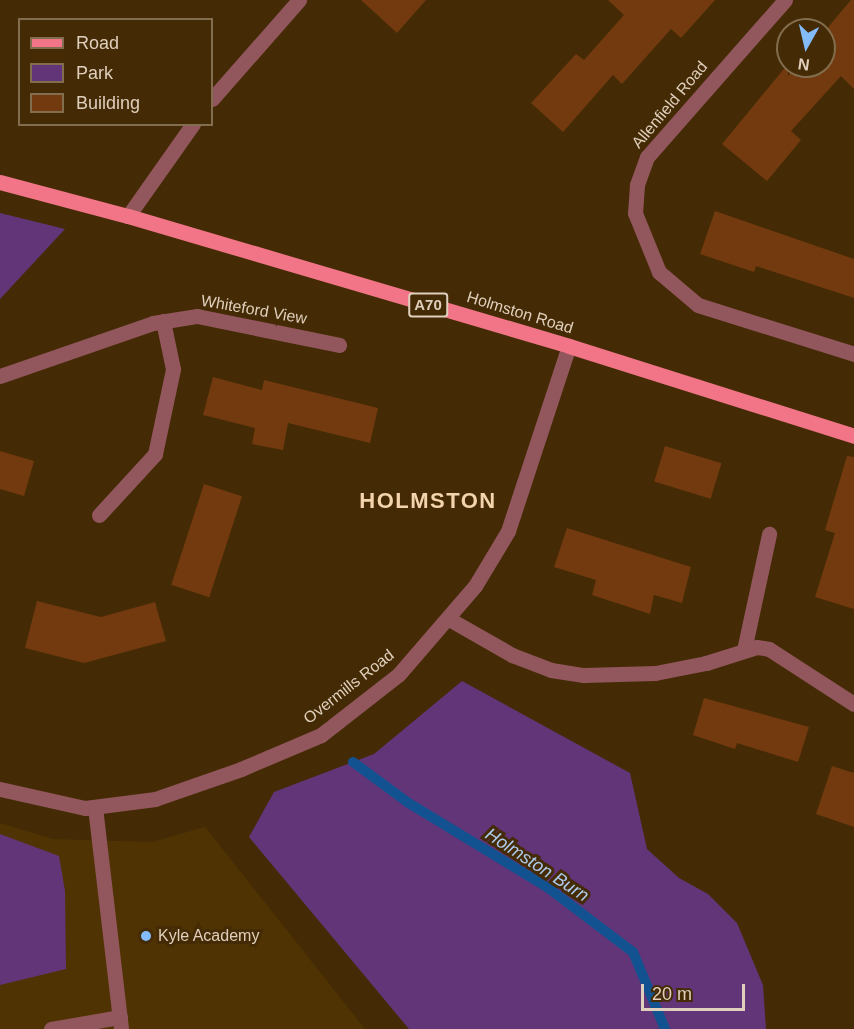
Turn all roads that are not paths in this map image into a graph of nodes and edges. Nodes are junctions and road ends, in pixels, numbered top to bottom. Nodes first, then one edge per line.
1 (299, 0) edge
2 (784, 0) edge
3 (213, 98) edge
4 (192, 126) edge
5 (0, 182) edge
6 (128, 216) junction
7 (163, 321) junction
8 (339, 345) dead end
9 (569, 346) junction
10 (854, 354) edge
11 (0, 376) edge
12 (854, 436) edge
13 (99, 514) dead end
14 (768, 534) dead end
15 (449, 619) junction
16 (744, 650) junction
17 (854, 704) edge
18 (0, 789) edge
19 (95, 807) junction
20 (121, 1023) edge
21 (51, 1029) edge

1 - 3 street
2 - 10 street, Allenfield Road
4 - 6 street
5 - 6 main road, Holmston Road / A70
6 - 9 main road, Holmston Road / A70
7 - 8 street, Whiteford View
7 - 11 street, Whiteford View
7 - 13 street
9 - 12 main road, Holmston Road / A70
9 - 15 street, Overmills Road
14 - 16 street
15 - 16 street
15 - 19 street, Overmills Road
16 - 17 street
18 - 19 street, Overmills Road
19 - 20 street
20 - 21 street

